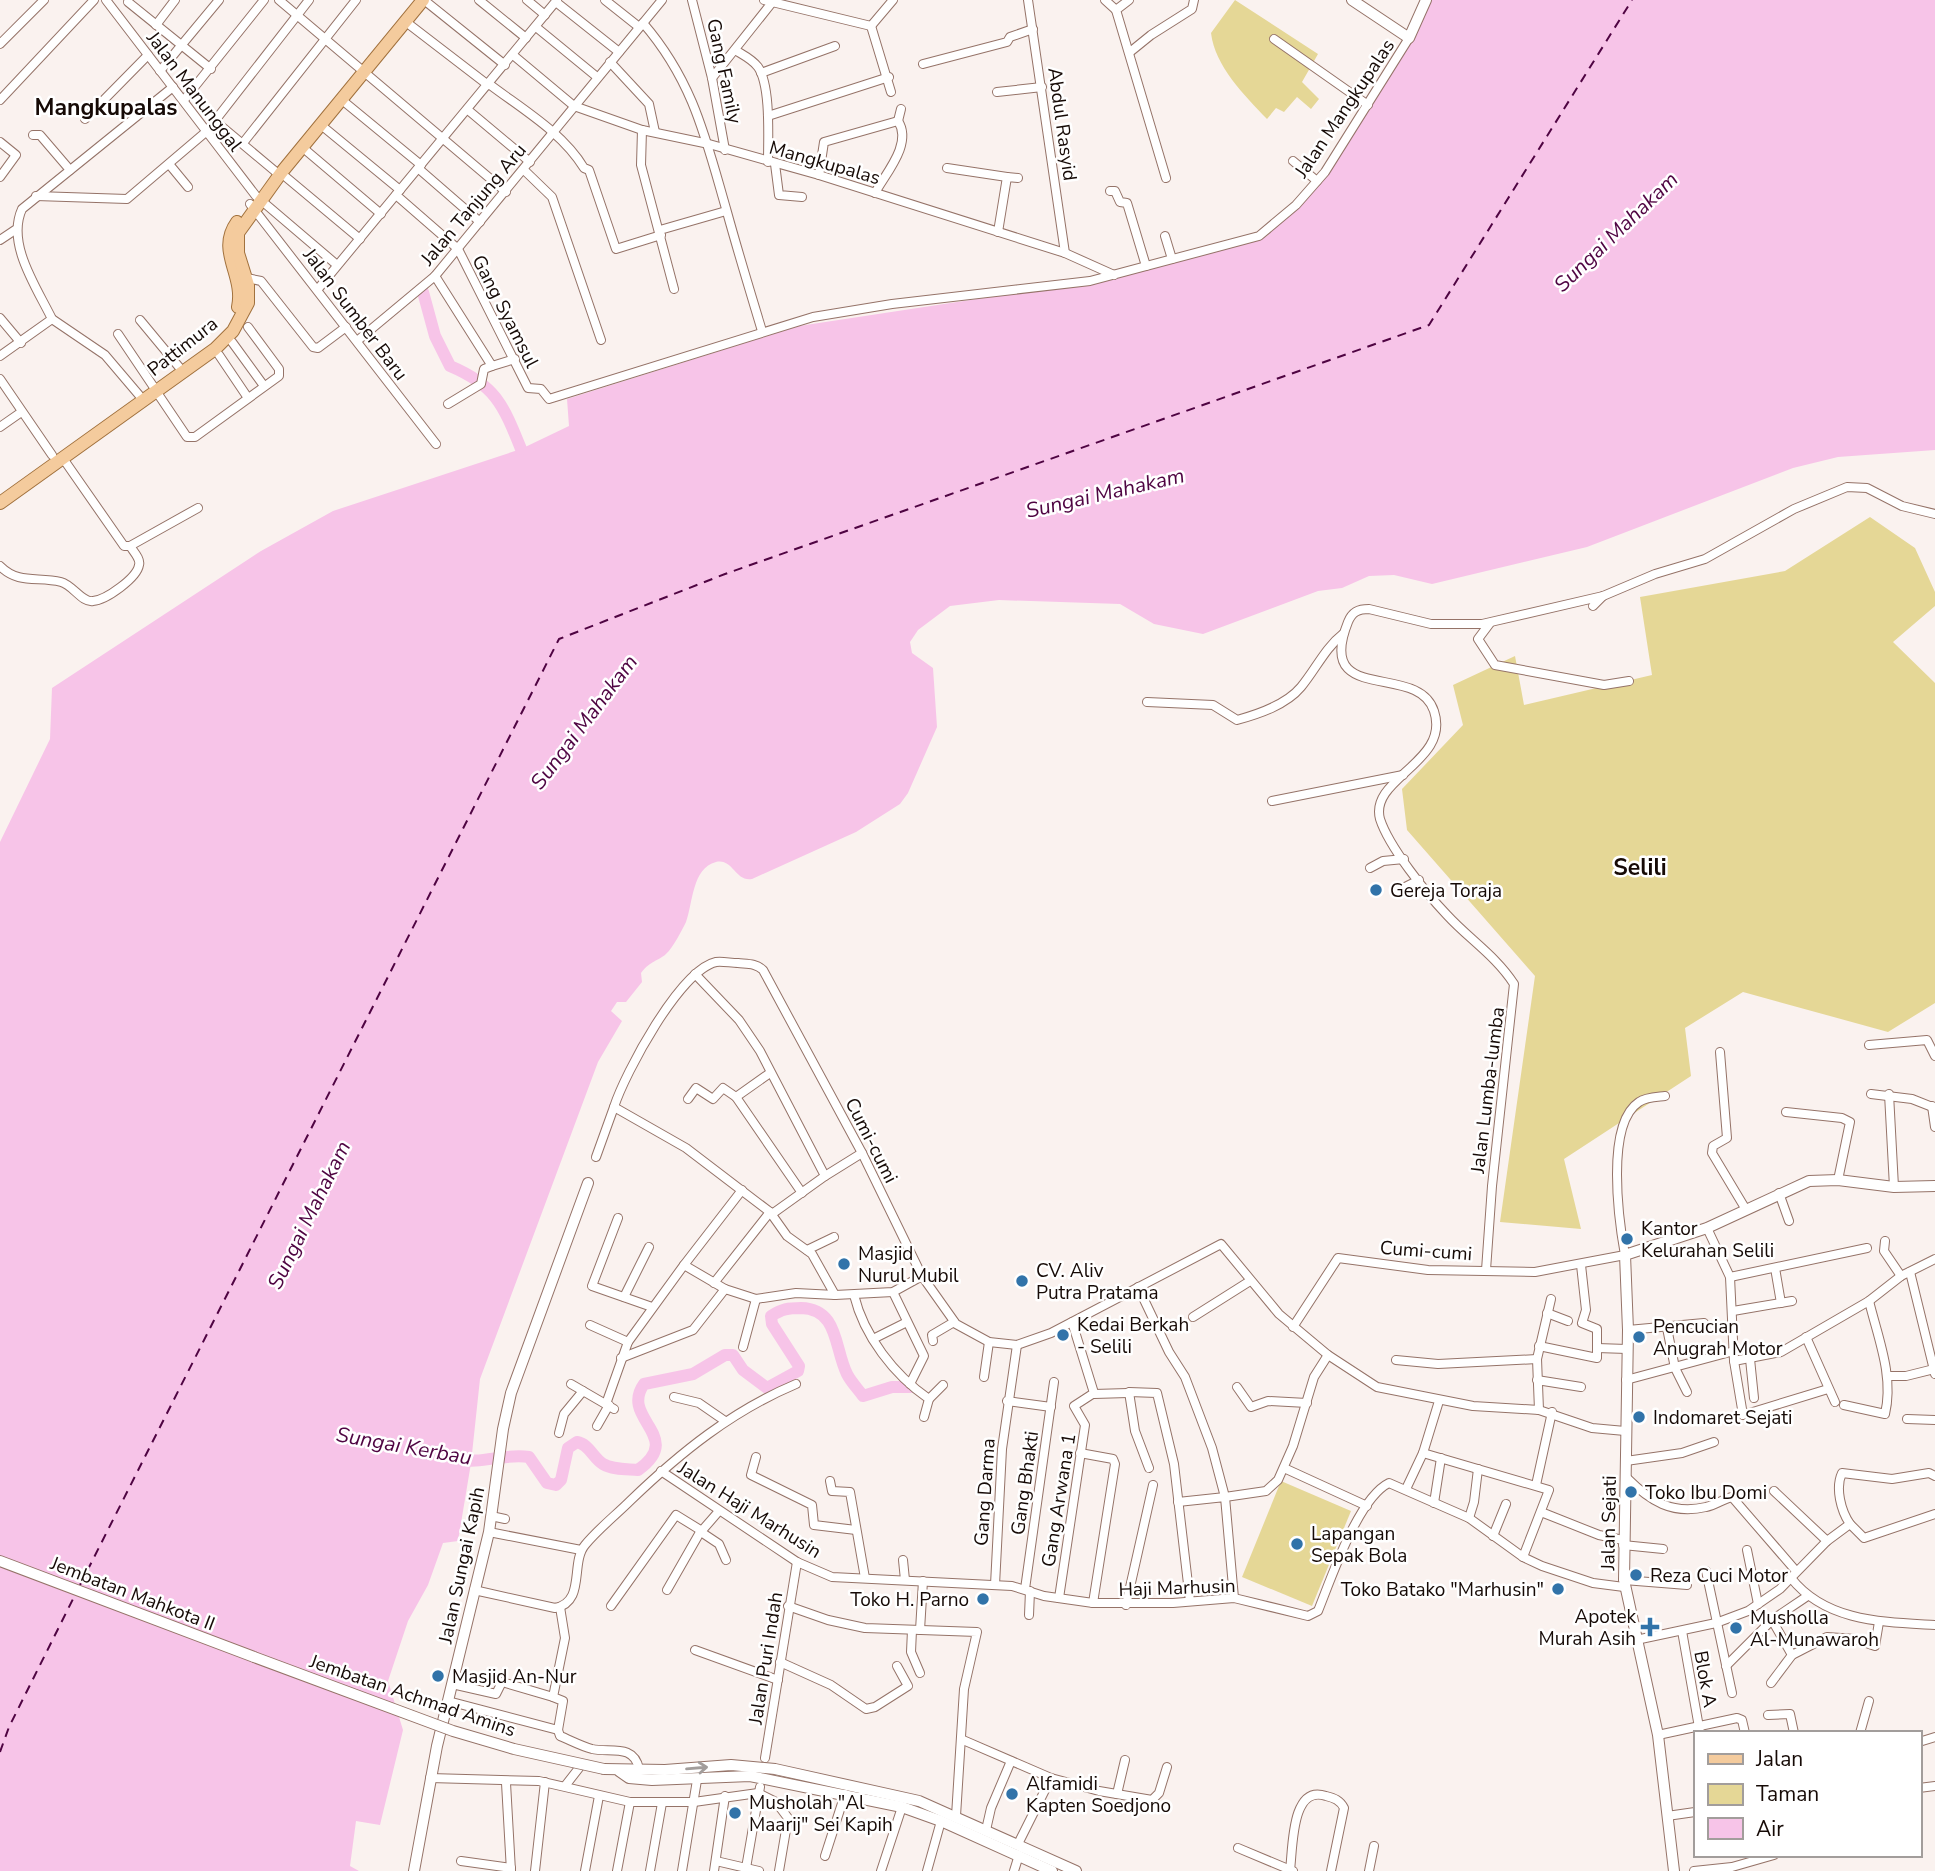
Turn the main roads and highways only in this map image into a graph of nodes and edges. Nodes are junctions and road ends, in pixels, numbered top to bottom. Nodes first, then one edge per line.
1 (413, 0) edge
2 (424, 0) edge
3 (1352, 0) edge
4 (1426, 0) edge
5 (362, 71) junction
6 (279, 172) junction
7 (241, 277) junction
8 (166, 380) junction
9 (154, 388) junction
10 (57, 456) junction
11 (4, 495) edge
12 (588, 1184) dead end
13 (1935, 1186) edge
14 (0, 1561) edge
15 (254, 1657) joint
16 (629, 1772) junction
17 (997, 1841) junction
18 (1018, 1850) junction
19 (414, 1871) edge
20 (1052, 1871) edge
21 (1076, 1871) edge
22 (1674, 1871) edge

1 - 5 main road, Pattimura
2 - 5 main road, Pattimura
3 - 4 main road
5 - 6 main road, Pattimura
5 - 6 main road, Pattimura
6 - 7 main road, Pattimura
7 - 8 main road, Pattimura
7 - 8 main road, Pattimura
8 - 9 main road, Pattimura
9 - 10 main road, Pattimura
9 - 10 main road, Pattimura
10 - 11 main road, Pattimura
12 - 19 main road, Jalan Sungai Kapih
13 - 22 main road, Jalan Sejati
14 - 15 main road, Jembatan Mahkota II
15 - 16 main road, Jembatan Achmad Amins, bridge
16 - 17 main road
16 -> 17 main road
17 - 18 main road
18 - 20 main road
18 - 21 main road

